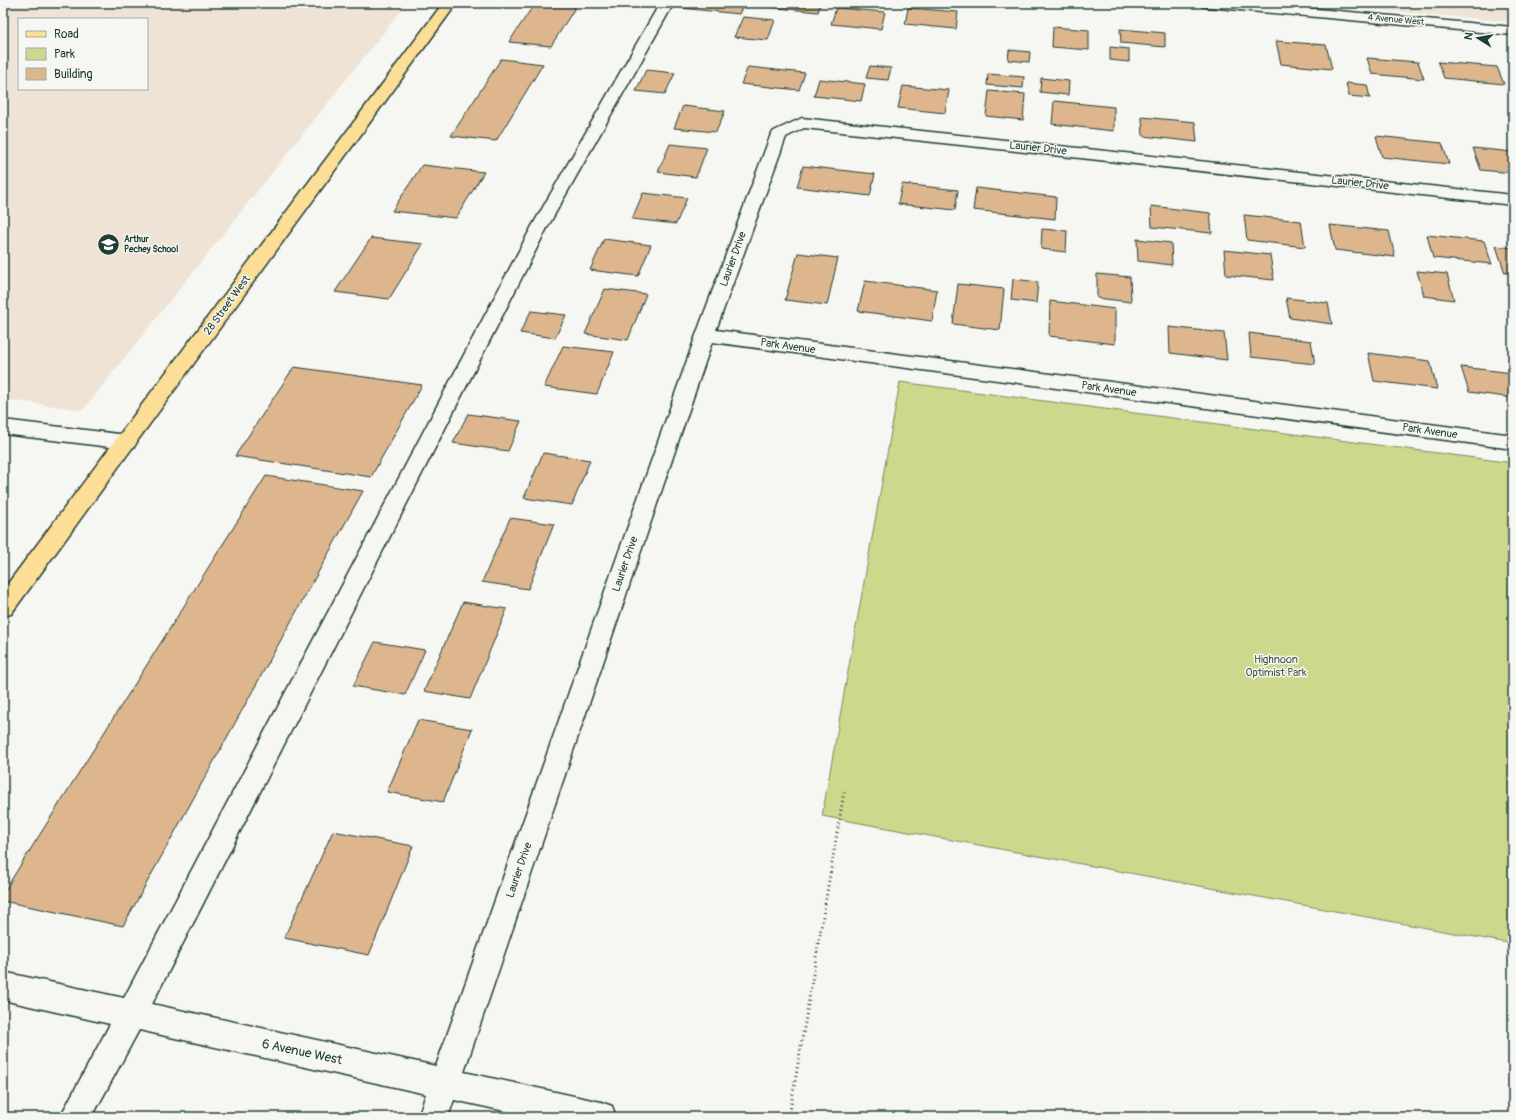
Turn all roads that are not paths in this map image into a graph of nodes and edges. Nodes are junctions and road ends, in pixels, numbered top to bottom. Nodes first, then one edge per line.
1 (450, 3) edge
2 (667, 3) edge
3 (1207, 3) edge
4 (1513, 31) edge
5 (1513, 200) edge
6 (705, 336) junction
7 (3, 427) edge
8 (127, 442) junction
9 (1513, 442) edge
10 (3, 607) edge
11 (3, 986) edge
12 (131, 1015) junction
13 (444, 1083) junction
14 (75, 1117) edge
15 (433, 1117) edge
16 (601, 1117) edge

1 - 8 main road, 28 Street West
2 - 12 street
3 - 4 street, 4 Avenue West
5 - 6 street, Laurier Drive
6 - 9 street, Park Avenue
6 - 13 street, Laurier Drive
7 - 8 street
8 - 10 main road, 28 Street West
11 - 12 street, 6 Avenue West
12 - 13 street, 6 Avenue West
12 - 14 street
13 - 15 street, Laurier Drive
13 - 16 street, 6 Avenue West

